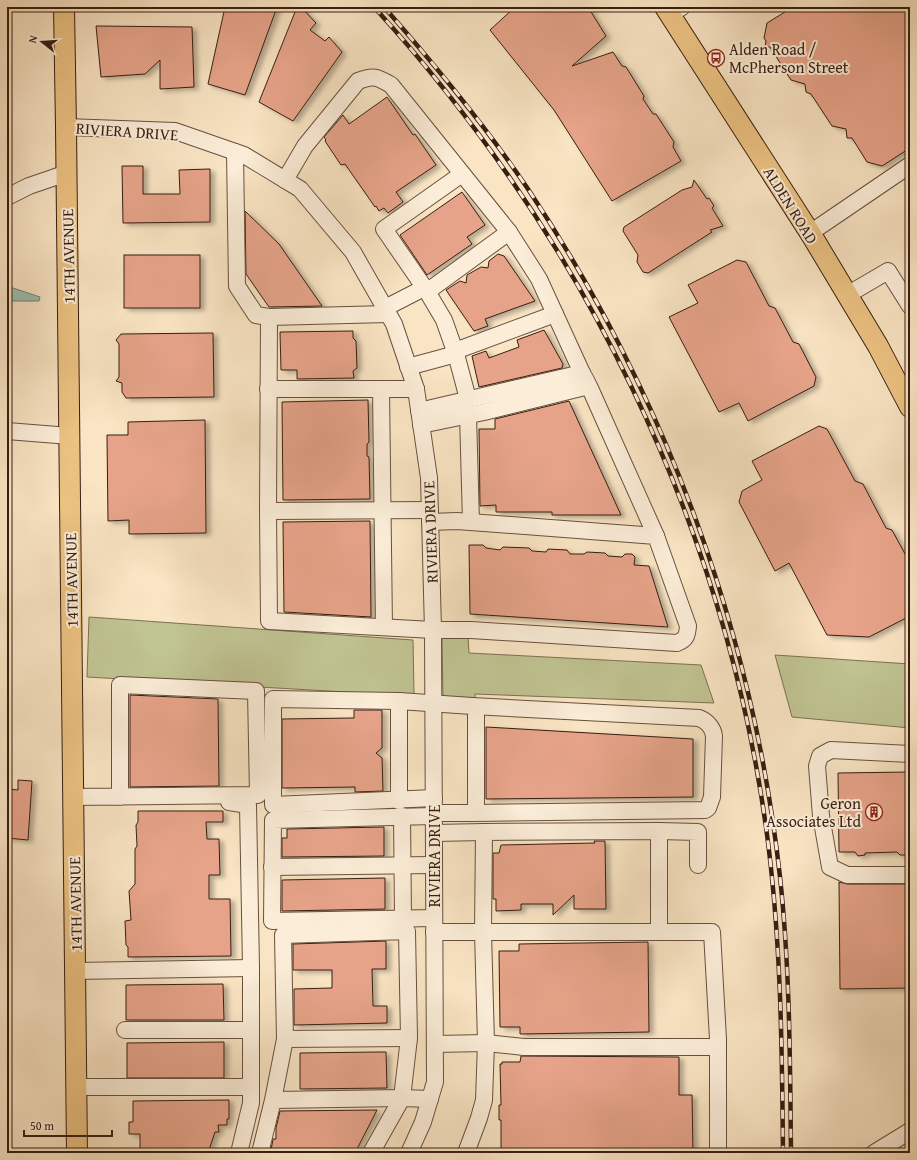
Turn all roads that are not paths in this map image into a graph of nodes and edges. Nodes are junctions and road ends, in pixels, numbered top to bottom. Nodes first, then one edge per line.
1 (64, 7) edge
2 (672, 9) edge
3 (66, 127) junction
4 (235, 152) junction
5 (910, 165) edge
6 (67, 173) junction
7 (462, 174) junction
8 (285, 180) junction
9 (7, 197) edge
10 (509, 232) junction
11 (810, 233) junction
12 (427, 291) junction
13 (847, 295) junction
14 (910, 306) edge
15 (388, 313) junction
16 (554, 314) junction
17 (269, 317) junction
18 (456, 353) junction
19 (408, 367) junction
20 (586, 380) junction
21 (268, 389) junction
22 (381, 389) junction
23 (416, 389) junction
24 (468, 407) junction
25 (910, 407) edge
26 (420, 418) junction
27 (7, 431) edge
28 (70, 436) junction
29 (383, 510) junction
30 (268, 511) junction
31 (430, 516) junction
32 (471, 522) junction
33 (656, 536) junction
34 (384, 627) junction
35 (433, 630) junction
36 (399, 701) junction
37 (433, 704) junction
38 (472, 706) junction
39 (910, 754) edge
40 (73, 796) junction
41 (121, 800) junction
42 (399, 800) junction
43 (434, 809) junction
44 (472, 813) junction
45 (402, 816) junction
46 (659, 831) junction
47 (484, 832) junction
48 (434, 833) junction
49 (403, 865) junction
50 (434, 865) junction
51 (698, 865) dead end
52 (272, 866) junction
53 (910, 874) edge
54 (403, 918) junction
55 (434, 925) junction
56 (483, 932) junction
57 (659, 932) junction
58 (251, 968) junction
59 (75, 971) junction
60 (125, 1030) dead end
61 (251, 1030) junction
62 (409, 1038) junction
63 (285, 1039) junction
64 (486, 1043) junction
65 (435, 1044) junction
66 (718, 1047) junction
67 (77, 1087) junction
68 (250, 1087) junction
69 (402, 1098) junction
70 (430, 1099) junction
71 (273, 1100) junction
72 (910, 1131) edge
73 (77, 1153) edge
74 (239, 1153) edge
75 (260, 1153) edge
76 (371, 1153) edge
77 (409, 1153) edge
78 (466, 1153) edge
79 (718, 1153) edge
80 (874, 1153) edge

1 - 3 main road, 14TH AVENUE
2 - 11 main road, ALDEN ROAD
3 - 4 street, RIVIERA DRIVE
3 - 6 main road, 14TH AVENUE
4 - 8 street, RIVIERA DRIVE
4 - 17 street
5 - 11 street
6 - 9 street
6 - 28 main road, 14TH AVENUE
7 - 8 street
7 - 10 street
7 - 12 street
8 - 15 street, RIVIERA DRIVE
10 - 12 street
10 - 16 street
11 - 13 main road, ALDEN ROAD
12 - 15 street
12 - 18 street
13 - 14 street
13 - 25 main road, ALDEN ROAD
15 - 17 street
15 - 19 street, RIVIERA DRIVE
16 - 18 street
16 - 20 street
17 - 21 street
18 - 19 street
18 - 24 street
19 - 23 street, RIVIERA DRIVE
20 - 24 street
20 - 33 street
21 - 22 street
21 - 30 street
22 - 23 street
22 - 29 street
23 - 26 street, RIVIERA DRIVE
24 - 26 street
24 - 32 street
26 - 31 street, RIVIERA DRIVE
27 - 28 street
28 - 40 main road, 14TH AVENUE
29 - 30 street
29 - 31 street
29 - 34 street
30 - 34 street
31 - 32 street
31 - 35 street, RIVIERA DRIVE
32 - 33 street
33 - 35 street
34 - 35 street
35 - 37 street, RIVIERA DRIVE
36 - 37 street
36 - 42 street
36 - 42 street
37 - 38 street
37 - 43 street, RIVIERA DRIVE
38 - 44 street
38 - 44 street
39 - 53 street
40 - 41 street
40 - 59 main road, 14TH AVENUE
41 - 41 street
41 - 58 street
42 - 43 street
43 - 44 street
43 - 45 street
43 - 48 street, RIVIERA DRIVE
45 - 49 street
45 - 52 street
46 - 47 street
46 - 51 street
46 - 57 street
47 - 48 street
47 - 56 street
48 - 50 street, RIVIERA DRIVE
49 - 50 street
49 - 52 street
49 - 54 street
50 - 55 street, RIVIERA DRIVE
52 - 54 street
54 - 55 street
55 - 56 street
55 - 65 street, RIVIERA DRIVE
56 - 57 street
56 - 64 street
57 - 66 street
58 - 59 street
58 - 61 street
59 - 67 main road, 14TH AVENUE
60 - 61 street
61 - 68 street
62 - 63 street
62 - 63 street
62 - 69 street
63 - 71 street
64 - 65 street
64 - 66 street
64 - 78 street
65 - 70 street, RIVIERA DRIVE
66 - 79 street
67 - 68 street
67 - 73 main road, 14TH AVENUE
68 - 74 street
69 - 70 street
69 - 71 street
69 - 76 street
70 - 77 street, RIVIERA DRIVE
71 - 75 street
72 - 80 street

